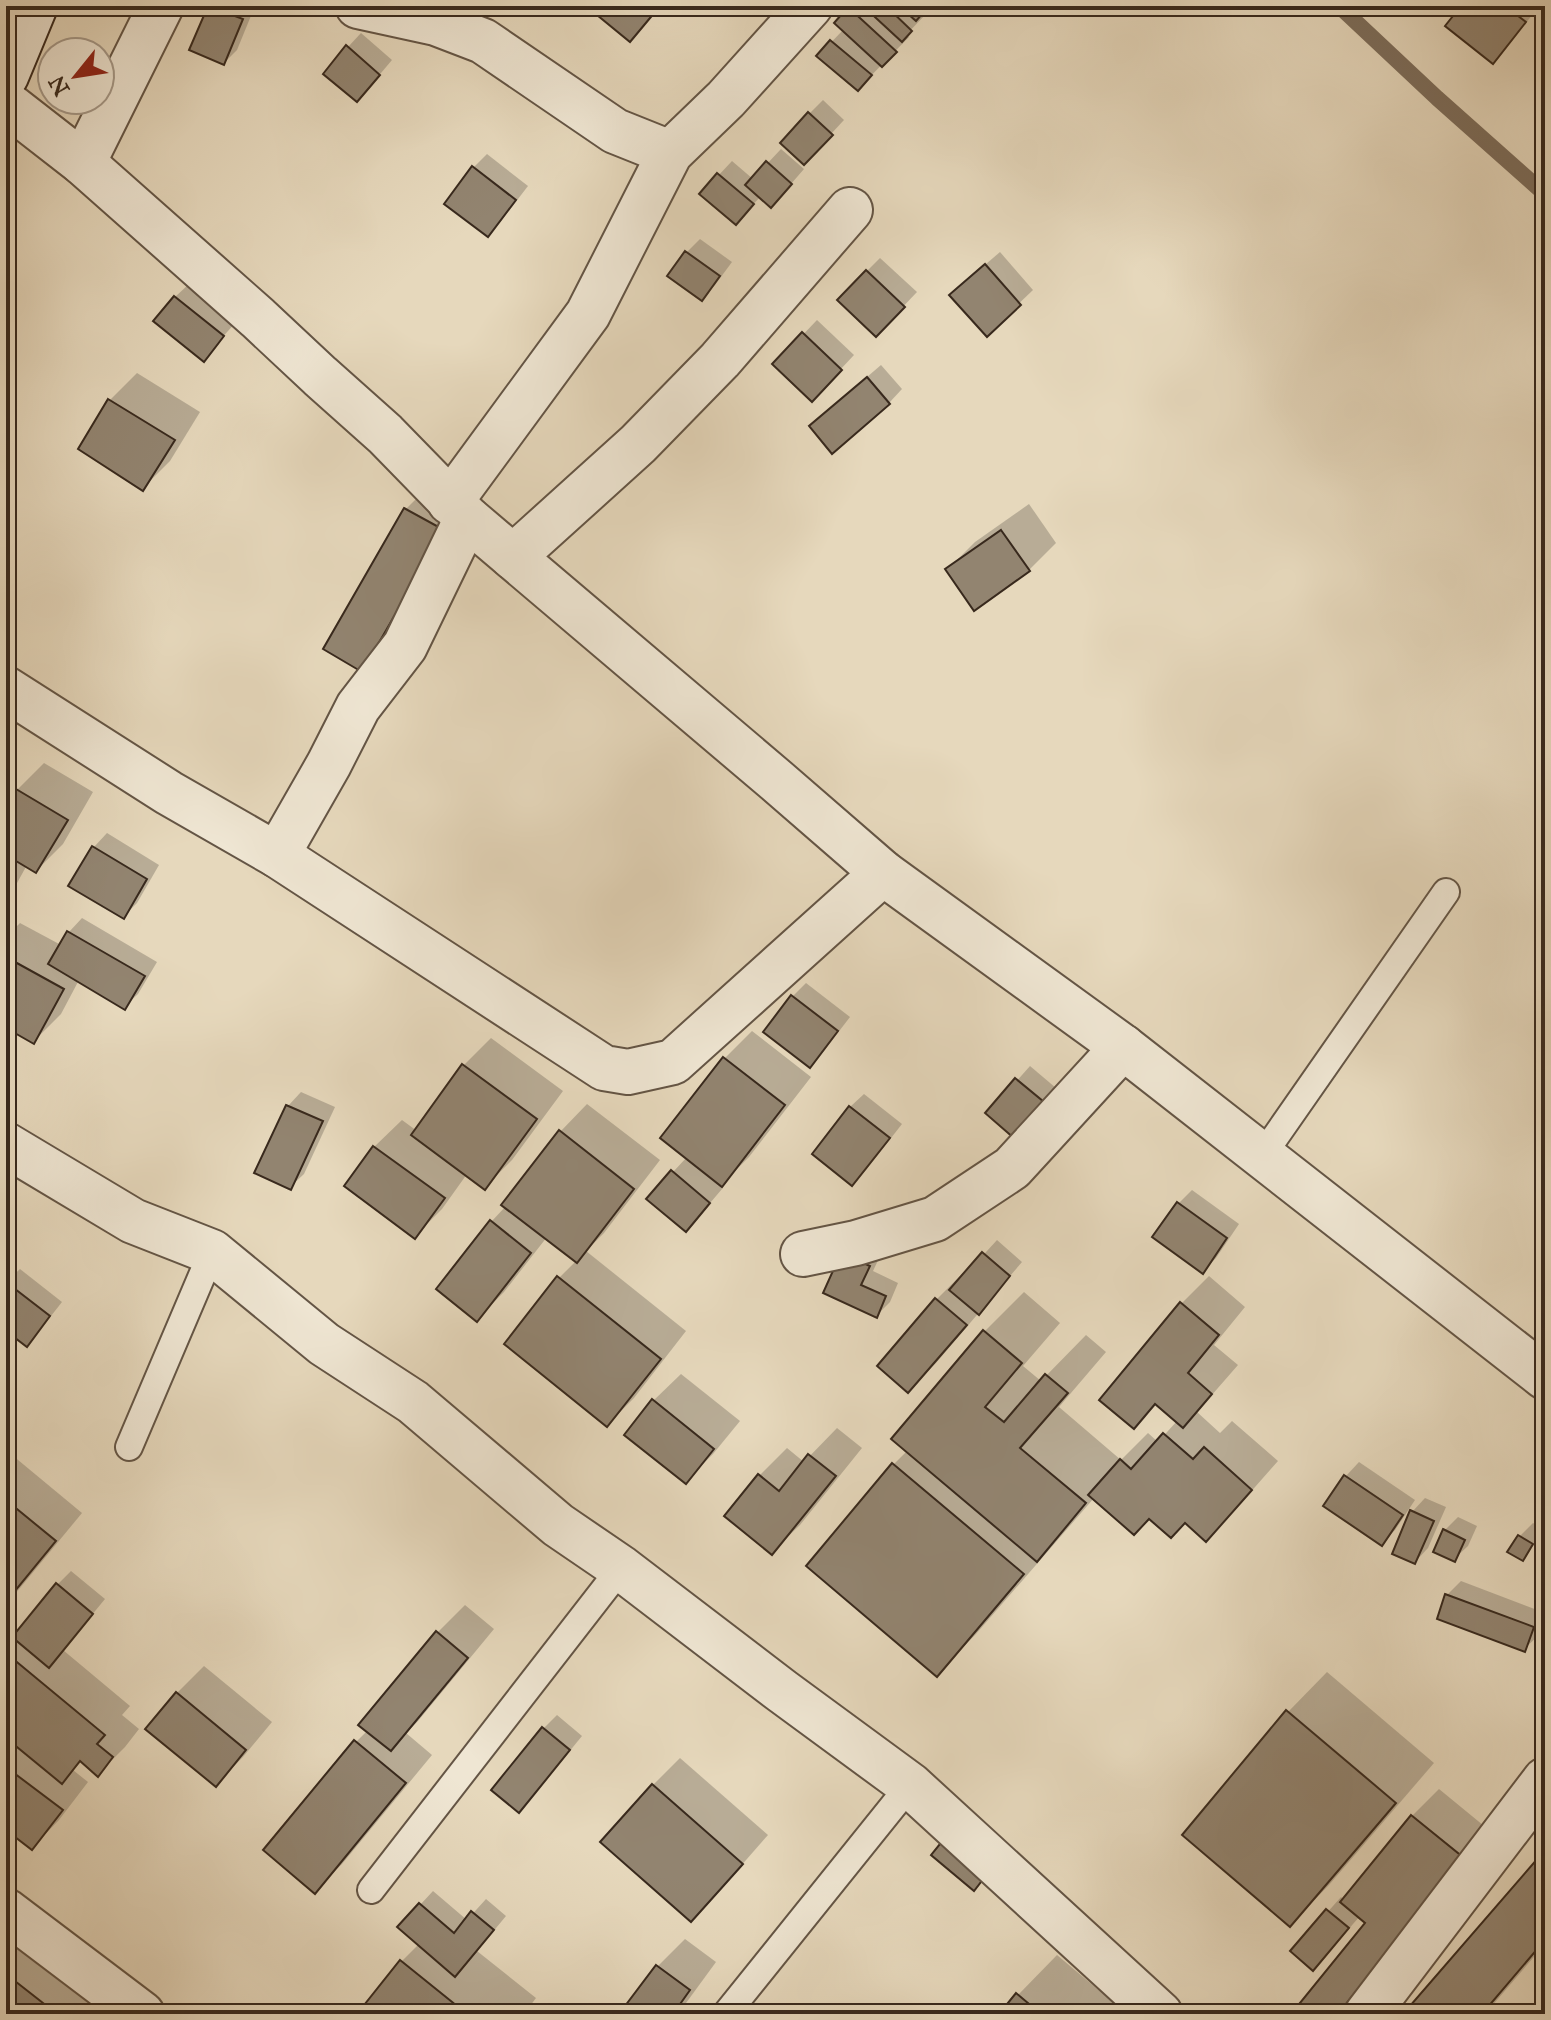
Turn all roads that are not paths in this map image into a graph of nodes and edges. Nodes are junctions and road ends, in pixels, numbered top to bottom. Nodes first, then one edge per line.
1 (35, 6) edge
2 (161, 6) edge
3 (358, 6) edge
4 (810, 6) edge
5 (449, 15) edge
6 (6, 76) edge
7 (6, 103) edge
8 (670, 153) junction
9 (83, 163) junction
10 (850, 210) dead end
11 (458, 510) junction
12 (513, 557) junction
13 (6, 689) edge
14 (277, 855) junction
15 (883, 873) junction
16 (1446, 892) dead end
17 (1123, 1047) junction
18 (6, 1145) edge
19 (1262, 1156) junction
20 (212, 1252) junction
21 (803, 1254) dead end
22 (1545, 1377) edge
23 (129, 1447) dead end
24 (621, 1568) junction
25 (1545, 1780) edge
26 (910, 1785) junction
27 (371, 1890) dead end
28 (6, 1911) edge
29 (142, 2014) edge
30 (726, 2014) edge
31 (1160, 2014) edge
32 (1367, 2014) edge

1 - 6 street
2 - 9 street
3 - 5 street
4 - 8 street
5 - 8 street
7 - 9 street
8 - 11 street
9 - 11 street
10 - 12 street
11 - 12 street
11 - 14 street
12 - 15 street
13 - 14 street
14 - 15 street
15 - 17 street
16 - 19 lane
17 - 19 street
17 - 21 street
18 - 20 street
19 - 22 street
20 - 23 lane
20 - 24 street
24 - 26 street
24 - 27 lane
25 - 32 street
26 - 30 lane
26 - 31 street
28 - 29 street

